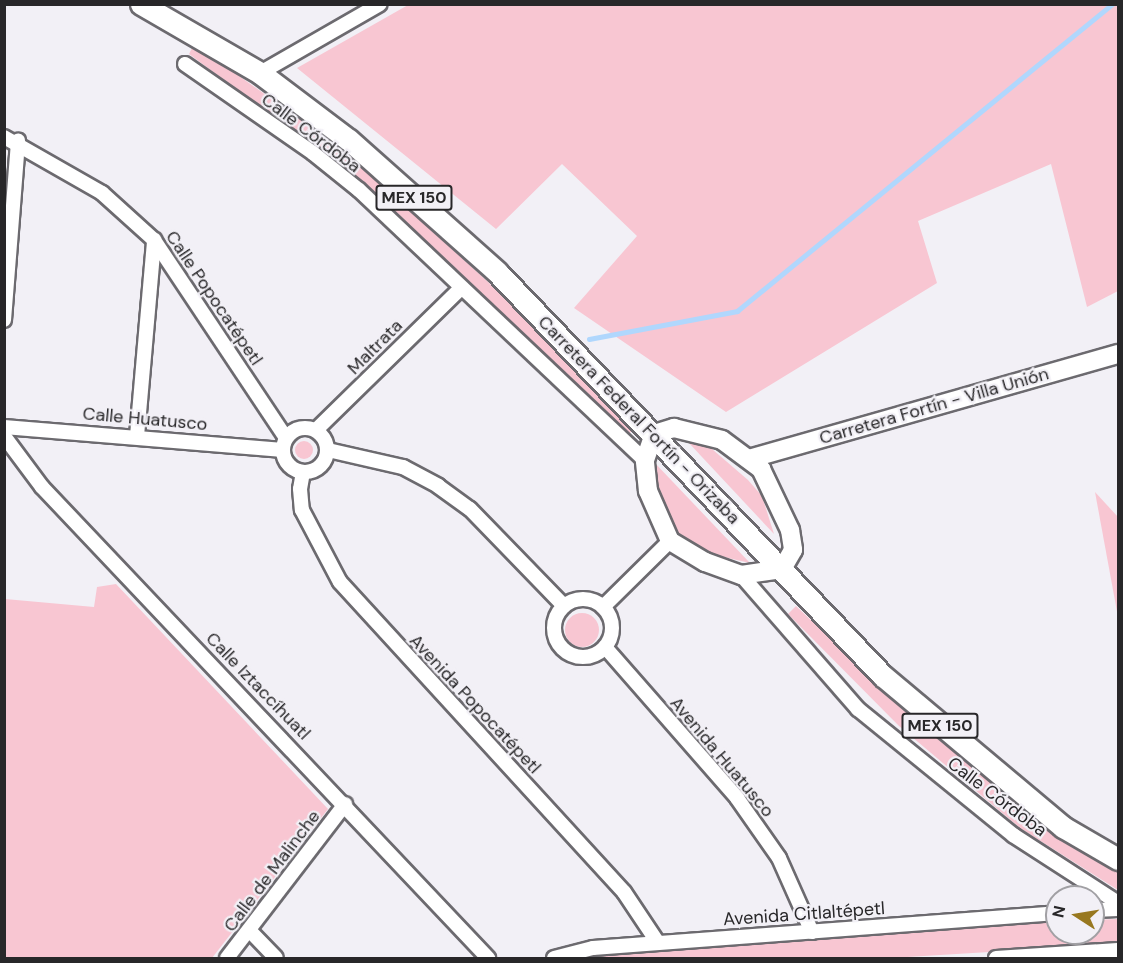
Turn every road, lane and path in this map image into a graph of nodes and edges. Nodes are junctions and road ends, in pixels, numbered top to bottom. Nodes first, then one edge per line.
1 (141, 4) edge
2 (380, 4) edge
3 (185, 64) dead end
4 (260, 73) junction
5 (4, 137) edge
6 (18, 141) junction
7 (154, 240) junction
8 (460, 288) junction
9 (4, 320) edge
10 (1119, 354) edge
11 (4, 427) edge
12 (316, 430) junction
13 (654, 434) junction
14 (4, 436) edge
15 (138, 436) junction
16 (285, 444) junction
17 (328, 450) junction
18 (749, 459) junction
19 (645, 460) junction
20 (303, 472) junction
21 (670, 541) junction
22 (782, 569) junction
23 (741, 575) junction
24 (564, 606) junction
25 (603, 607) junction
26 (605, 647) junction
27 (345, 804) junction
28 (1119, 859) edge
29 (1119, 903) edge
30 (1045, 914) edge
31 (250, 931) junction
32 (813, 932) junction
33 (658, 943) junction
34 (1119, 950) edge
35 (227, 958) edge
36 (276, 958) edge
37 (489, 958) edge
38 (554, 958) edge
39 (996, 958) edge

1 - 4 main road, Carretera Federal Fortín - Orizaba / MEX 150
2 - 4 street
3 - 8 street, Calle Córdoba
4 - 13 main road, Carretera Federal Fortín - Orizaba / MEX 150
5 - 6 street, Calle Popocatépetl
6 - 7 street, Calle Popocatépetl
6 - 9 street
7 - 15 street
7 - 16 street, Calle Popocatépetl
8 - 12 street, Maltrata
8 - 19 street, Calle Córdoba
10 - 18 main road, Carretera Fortín - Villa Unión
11 - 15 street, Calle Huatusco
12 - 16 street
12 - 17 street
13 - 18 main road
13 - 19 main road
13 - 22 main road, Carretera Federal Fortín - Orizaba / MEX 150
14 - 27 street, Calle Iztaccíhuatl
15 - 16 street, Calle Huatusco
16 - 20 street
17 - 20 street
17 - 24 street
18 - 22 main road
19 - 21 main road
20 - 33 street, Avenida Popocatépetl
21 - 23 main road
21 - 25 street
22 - 23 main road
22 - 28 main road, Carretera Federal Fortín - Orizaba / MEX 150
23 - 29 street, Calle Córdoba
24 - 25 street
24 - 26 street
25 - 26 street
26 - 32 street, Avenida Huatusco
27 - 31 street, Calle de Malinche
27 - 37 street, Calle Iztaccíhuatl
30 - 32 street, Avenida Citlaltépetl
31 - 35 street, Calle de Malinche
31 - 36 street
32 - 33 street, Avenida Citlaltépetl
33 - 38 street, Avenida Citlaltépetl
34 - 39 street

